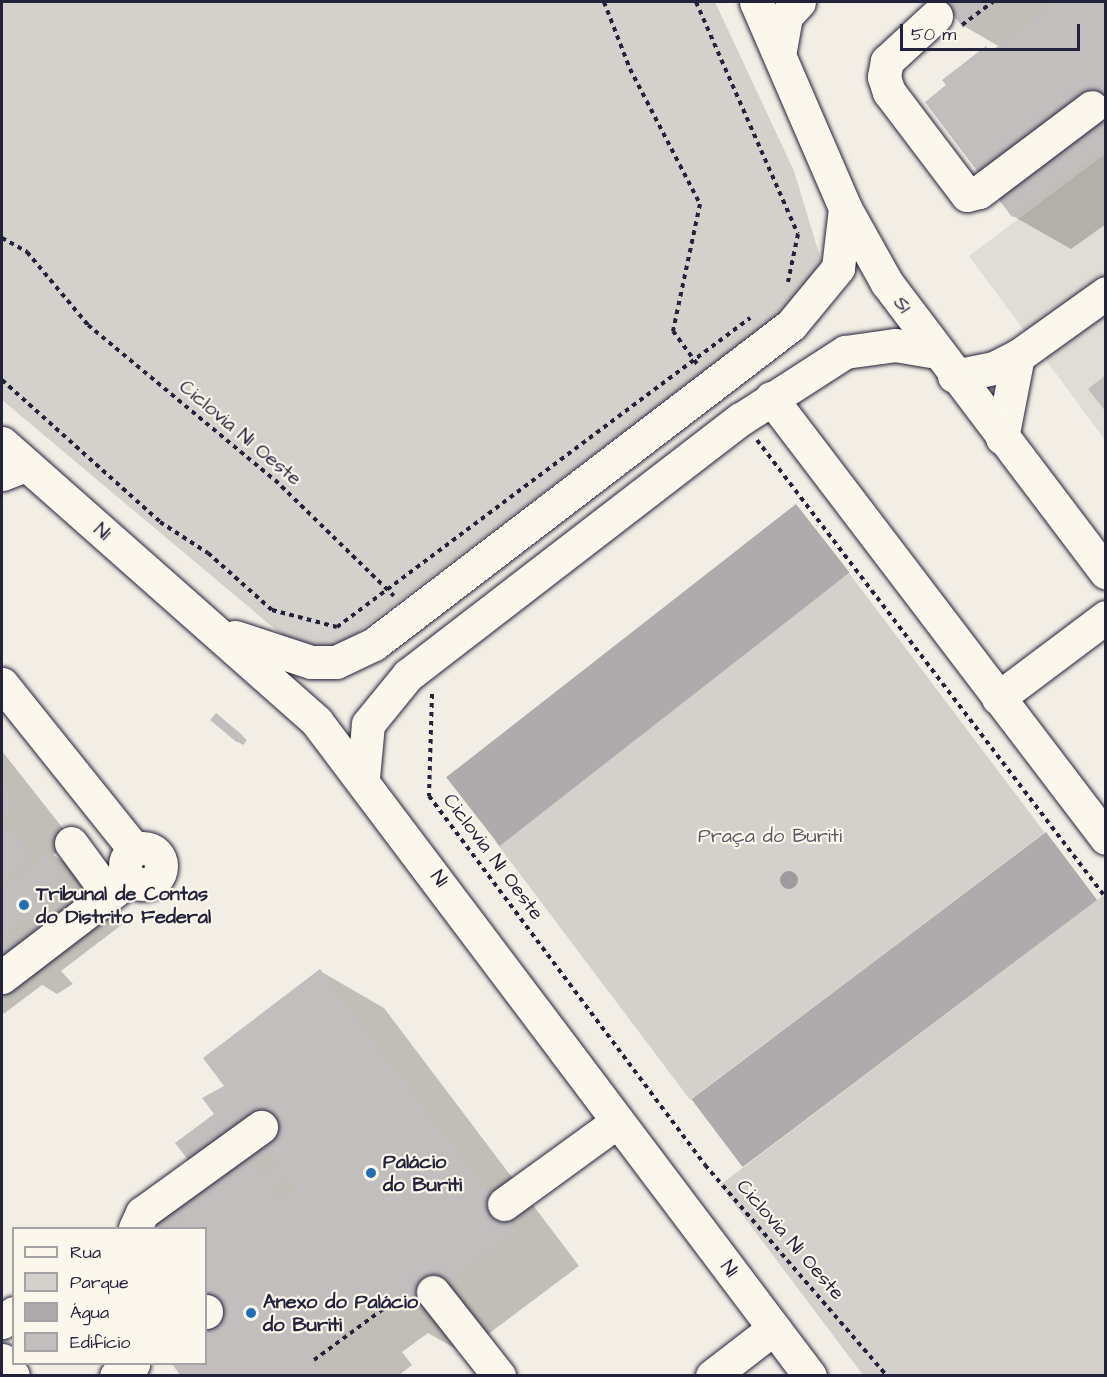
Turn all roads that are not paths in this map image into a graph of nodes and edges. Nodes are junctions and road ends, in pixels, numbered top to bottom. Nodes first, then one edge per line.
1 (756, 2) edge
2 (799, 2) edge
3 (939, 6) edge
4 (780, 50) junction
5 (1092, 107) dead end
6 (845, 208) junction
7 (1106, 293) edge
8 (1018, 356) junction
9 (945, 364) junction
10 (771, 398) junction
11 (1002, 438) junction
12 (2, 443) edge
13 (13, 469) edge
14 (1106, 573) edge
15 (1106, 618) edge
16 (216, 630) junction
17 (2, 684) edge
18 (998, 698) junction
19 (363, 777) junction
20 (1106, 838) edge
21 (71, 843) dead end
22 (124, 873) junction
23 (2, 977) edge
24 (617, 1122) junction
25 (261, 1127) dead end
26 (504, 1204) dead end
27 (139, 1221) edge
28 (433, 1292) dead end
29 (774, 1328) junction
30 (2, 1360) edge
31 (132, 1365) edge
32 (13, 1376) edge
33 (116, 1376) edge
34 (499, 1376) edge
35 (712, 1376) edge
36 (810, 1376) edge

1 - 4 main road, S1
2 - 4 main road
3 - 5 main road
4 - 6 main road, S1
6 - 9 main road, S1
6 - 16 main road
7 - 8 main road
8 - 9 main road
8 - 11 main road
9 - 10 main road
9 - 11 main road, S1
10 - 18 main road
10 - 19 main road
11 - 14 main road, S1
12 - 13 main road, N1
13 - 16 main road, N1
15 - 18 main road
16 - 19 main road, N1
17 - 22 main road
18 - 20 main road
19 - 24 main road, N1
21 - 22 main road
22 - 23 main road
24 - 26 main road
24 - 29 main road, N1
25 - 27 main road
28 - 34 main road
29 - 35 main road
29 - 36 main road, N1
30 - 32 main road
31 - 33 main road

